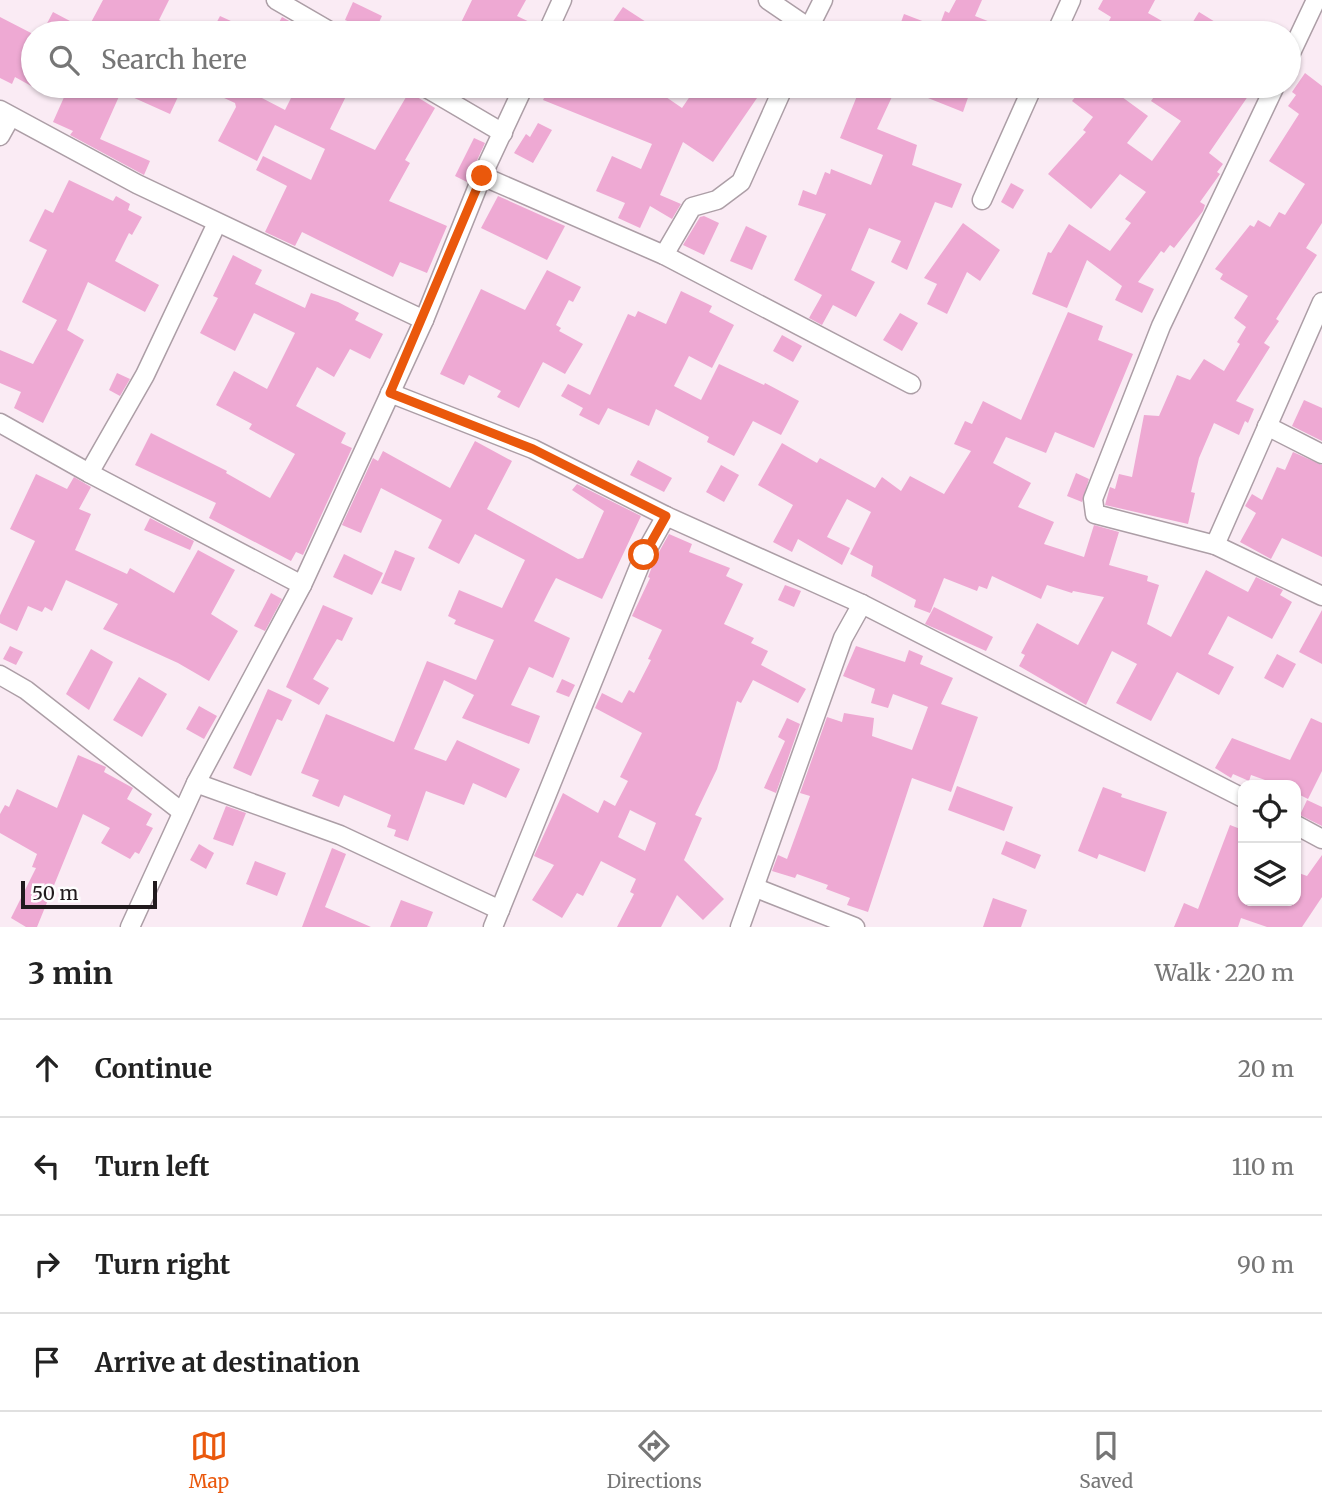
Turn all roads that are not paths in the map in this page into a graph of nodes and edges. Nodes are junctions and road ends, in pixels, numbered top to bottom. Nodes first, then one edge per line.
1 (276, 0) edge
2 (562, 0) edge
3 (768, 0) edge
4 (823, 0) edge
5 (1071, 0) edge
6 (1315, 0) edge
7 (312, 21) edge
8 (552, 21) edge
9 (795, 21) edge
10 (813, 21) edge
11 (1061, 21) edge
12 (1301, 31) edge
13 (443, 98) edge
14 (519, 98) edge
15 (779, 98) edge
16 (1028, 98) edge
17 (1269, 98) edge
18 (5, 114) edge
19 (503, 133) junction
20 (0, 136) edge
21 (482, 176) junction
22 (982, 200) dead end
23 (217, 223) junction
24 (664, 255) junction
25 (1322, 302) edge
26 (424, 320) junction
27 (911, 384) dead end
28 (390, 393) junction
29 (0, 423) edge
30 (1266, 426) junction
31 (1322, 454) edge
32 (89, 473) junction
33 (666, 516) junction
34 (1215, 545) junction
35 (302, 585) junction
36 (1322, 596) edge
37 (862, 604) junction
38 (0, 675) edge
39 (196, 783) junction
40 (1238, 796) edge
41 (182, 812) junction
42 (1301, 828) edge
43 (1322, 839) edge
44 (757, 888) junction
45 (500, 910) junction
46 (130, 927) edge
47 (493, 927) edge
48 (740, 927) edge
49 (855, 927) edge

1 - 7 street
2 - 8 street
3 - 9 street
4 - 10 street
5 - 11 street
6 - 12 street
13 - 19 street
14 - 19 street
15 - 24 street
16 - 22 street
17 - 34 street
18 - 20 street
18 - 23 street
19 - 21 street
21 - 24 street
21 - 26 street
23 - 26 street
23 - 32 street
24 - 27 street
25 - 30 street
26 - 28 street
28 - 33 street
28 - 35 street
29 - 32 street
30 - 31 street
30 - 34 street
32 - 35 street
33 - 37 street
33 - 45 street
34 - 36 street
35 - 39 street
37 - 40 street
37 - 44 street
38 - 41 street
39 - 41 street
39 - 45 street
41 - 46 street
42 - 43 street
44 - 48 street
44 - 49 street
45 - 47 street

